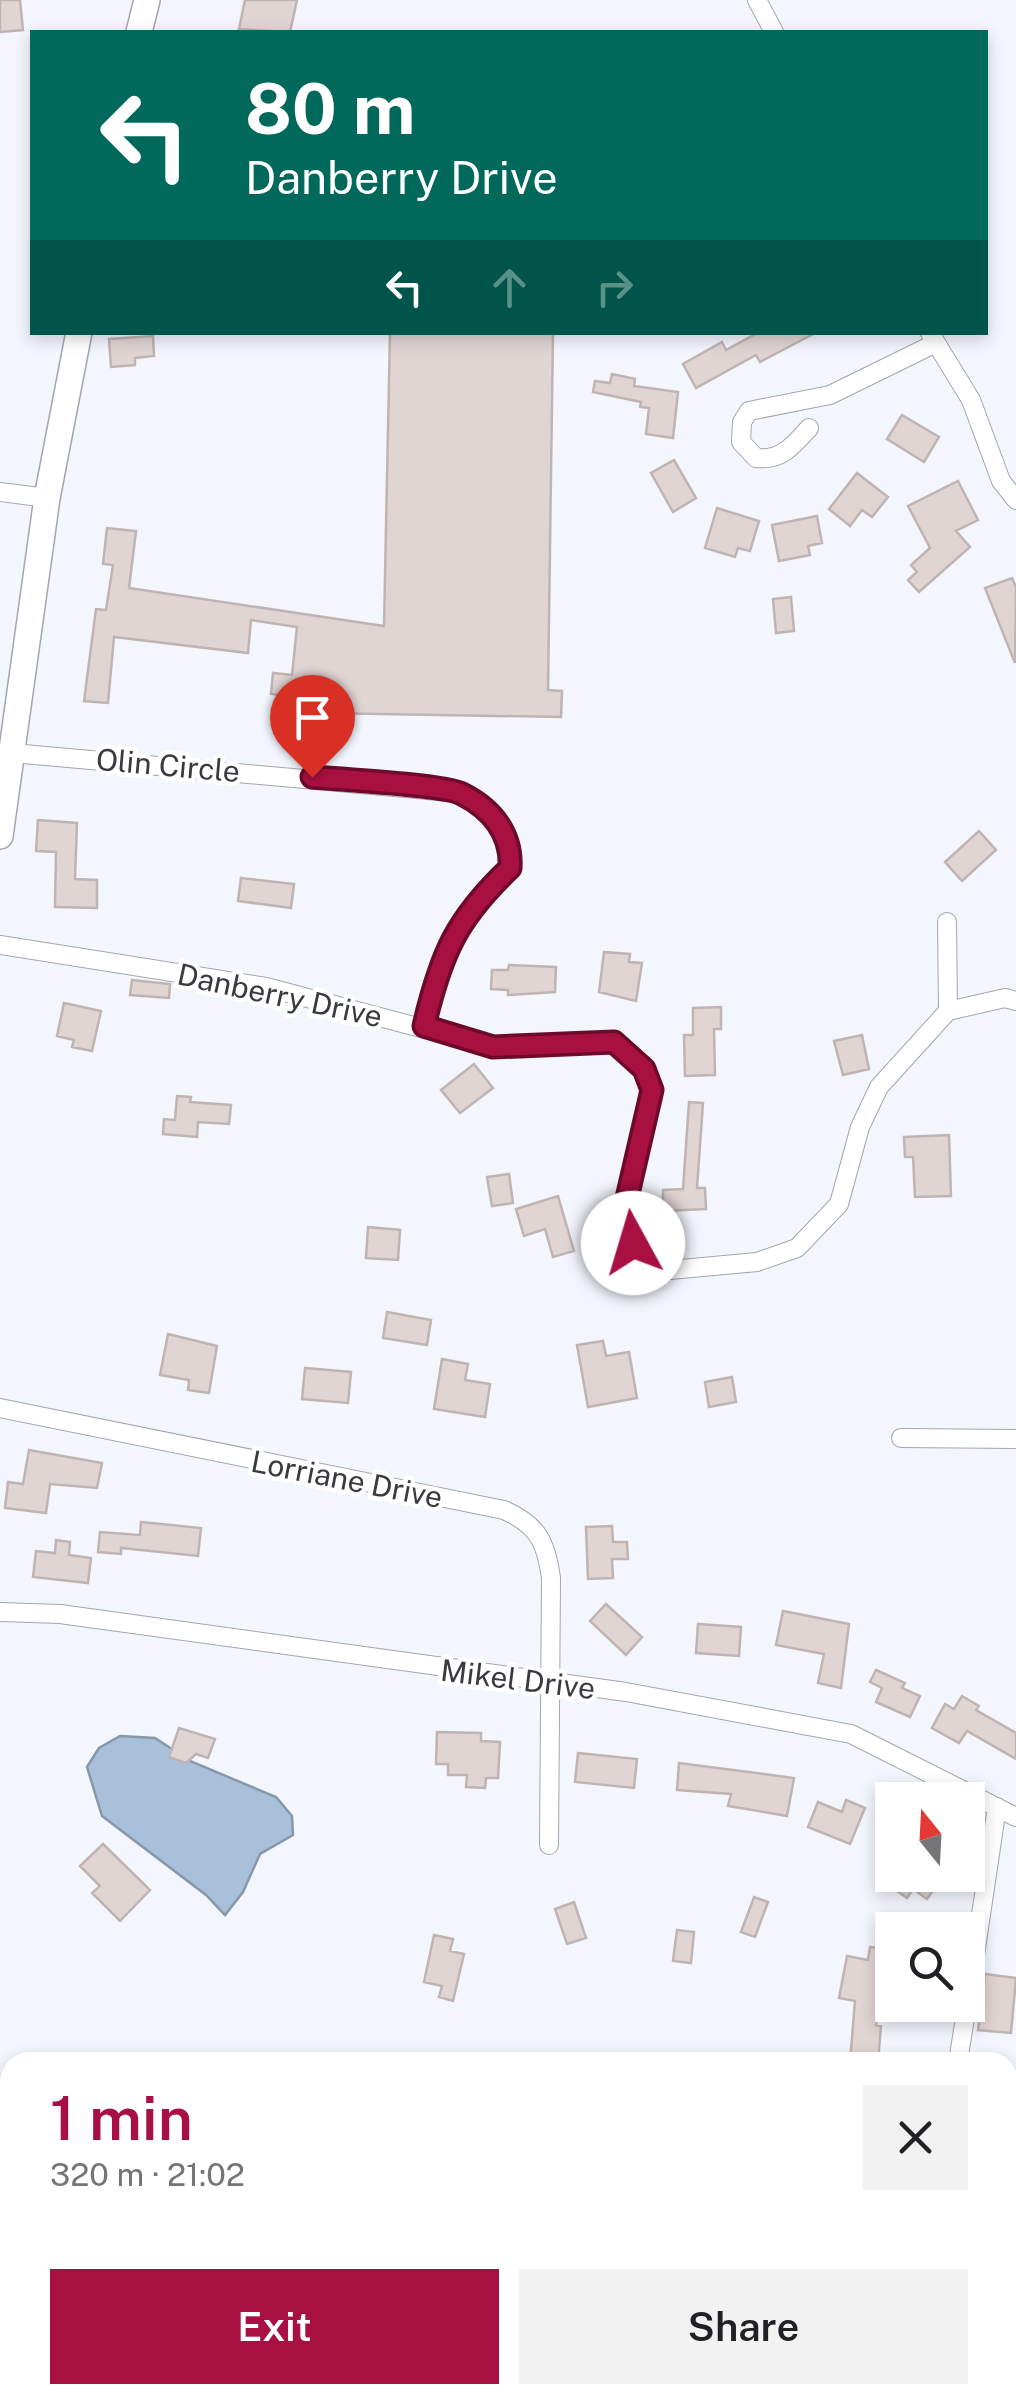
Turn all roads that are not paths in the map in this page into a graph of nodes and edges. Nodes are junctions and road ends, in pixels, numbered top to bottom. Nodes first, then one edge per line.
1 (147, 0) edge
2 (757, 0) edge
3 (140, 30) edge
4 (773, 30) edge
5 (78, 335) edge
6 (933, 338) edge
7 (808, 428) dead end
8 (0, 492) edge
9 (46, 498) junction
10 (1016, 500) edge
11 (12, 753) junction
12 (0, 836) edge
13 (947, 922) dead end
14 (0, 945) edge
15 (1016, 1000) edge
16 (948, 1011) junction
17 (424, 1026) junction
18 (0, 1408) edge
19 (901, 1438) dead end
20 (1016, 1439) edge
21 (0, 1612) edge
22 (548, 1683) junction
23 (996, 1808) junction
24 (1016, 1818) edge
25 (549, 1845) dead end
26 (981, 1912) edge
27 (964, 2022) edge
28 (960, 2052) edge

1 - 3 main road
2 - 4 street
5 - 9 main road
6 - 7 street
6 - 10 street
8 - 9 street
9 - 11 main road
11 - 12 main road
11 - 17 street, Olin Circle
13 - 16 street
14 - 17 street, Danberry Drive
15 - 16 street
16 - 17 street, Danberry Drive
18 - 22 street, Lorriane Drive
19 - 20 street
21 - 22 street, Mikel Drive
22 - 23 street, Mikel Drive
22 - 25 street, Lorriane Drive
23 - 24 street, Mikel Drive
23 - 26 street
27 - 28 street

